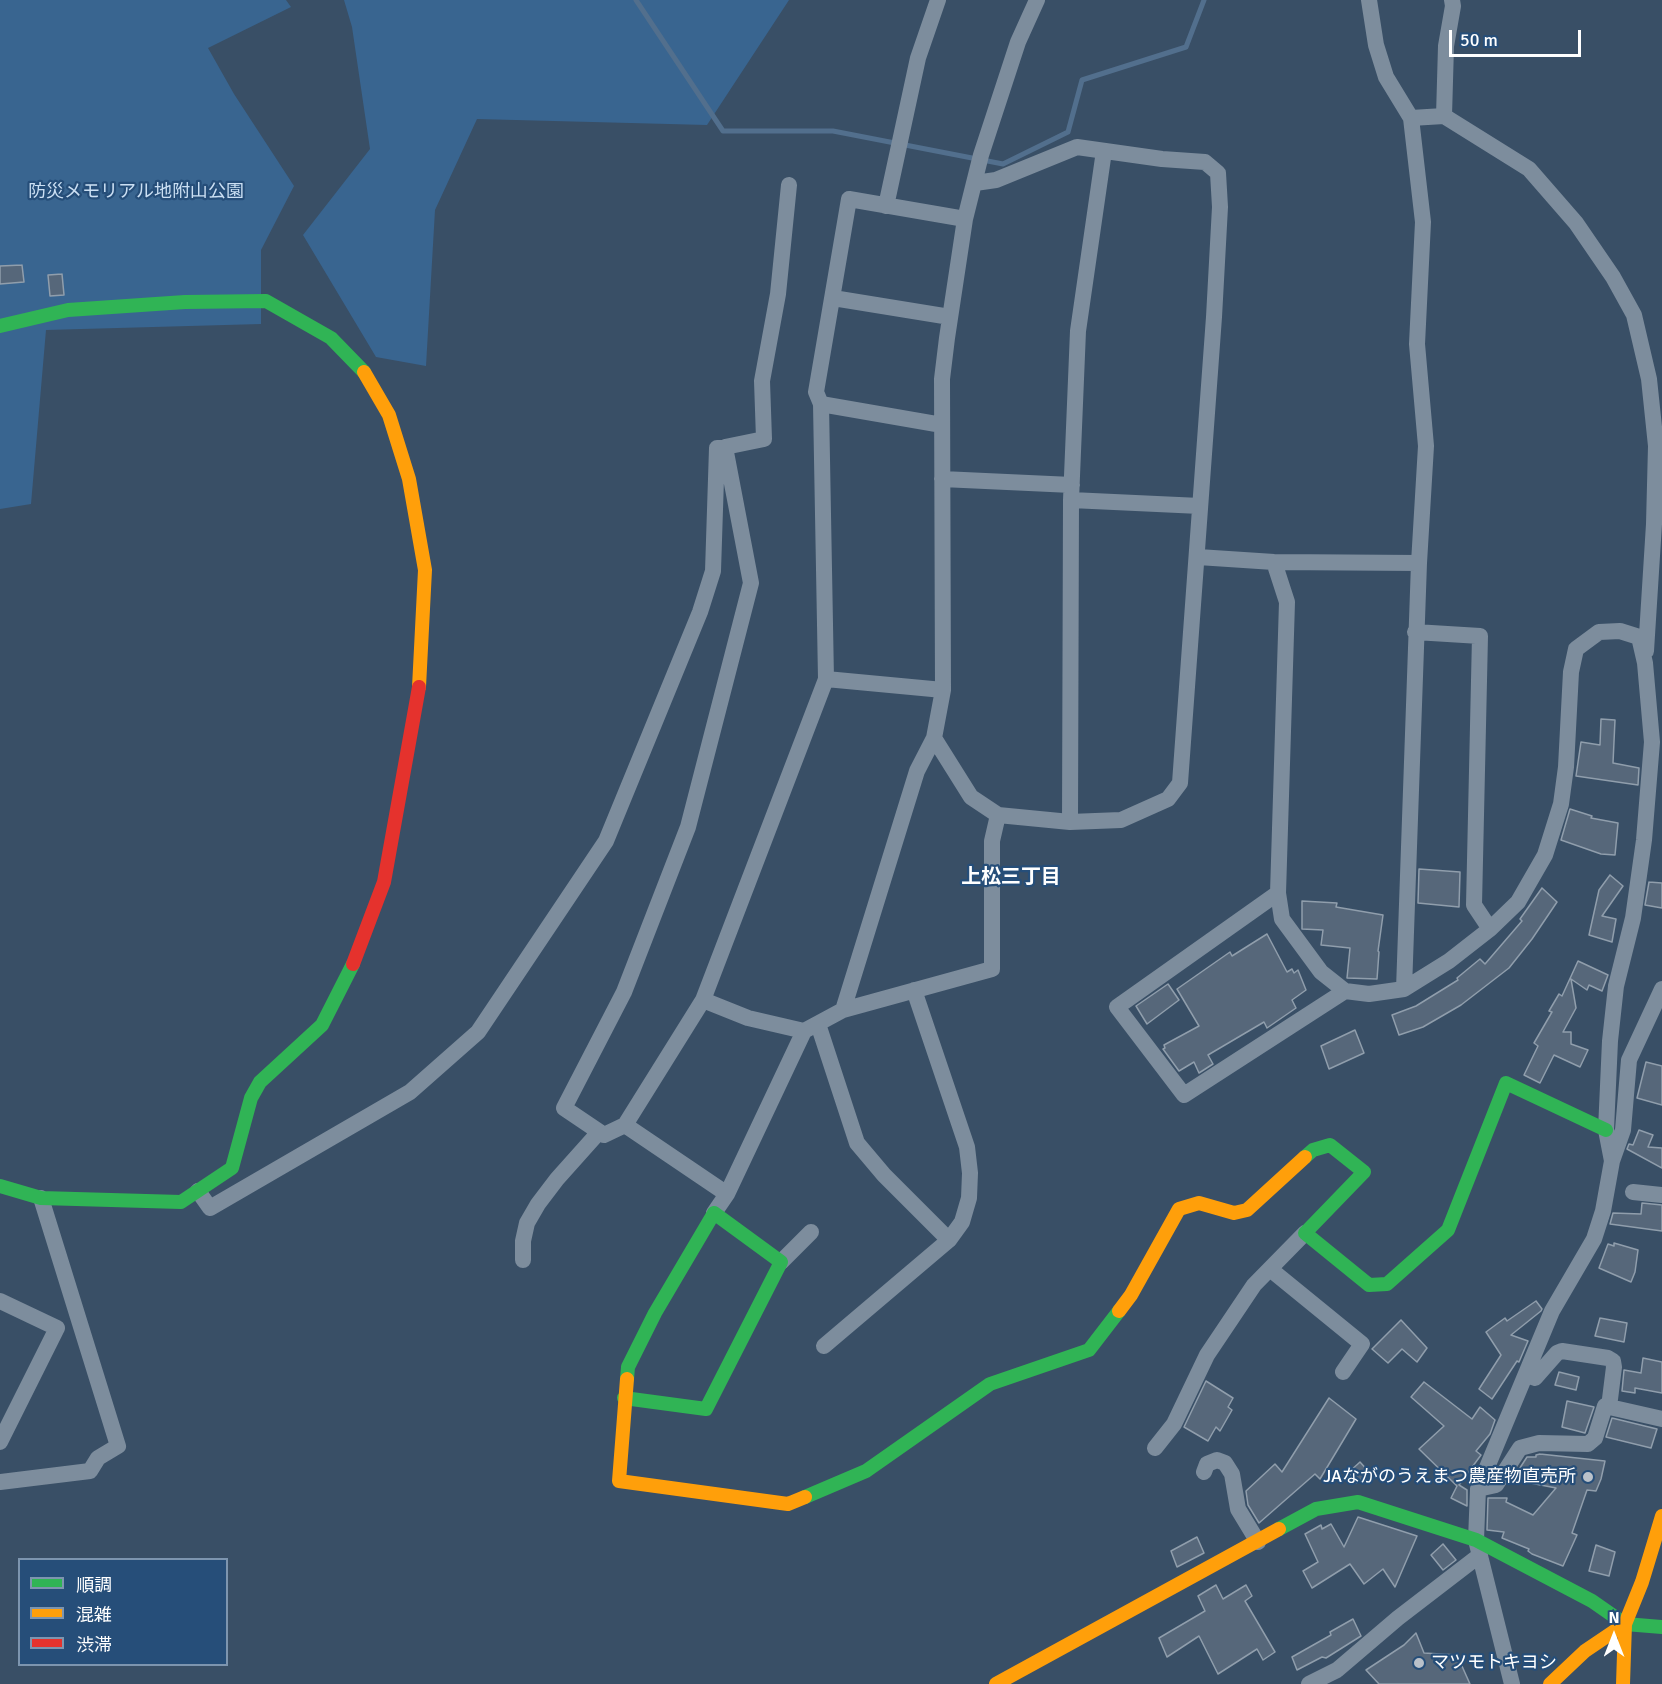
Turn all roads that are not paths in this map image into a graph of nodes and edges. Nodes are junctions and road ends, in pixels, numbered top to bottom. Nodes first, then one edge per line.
1 (938, 0) edge
2 (1037, 0) edge
3 (1369, 0) edge
4 (1452, 0) edge
5 (1444, 116) junction
6 (1411, 118) junction
7 (1104, 151) junction
8 (975, 183) junction
9 (789, 185) dead end
10 (886, 206) junction
11 (965, 219) junction
12 (833, 298) junction
13 (950, 317) junction
14 (0, 326) edge
15 (821, 404) junction
16 (942, 425) junction
17 (725, 447) junction
18 (942, 479) junction
19 (1071, 492) junction
20 (1200, 506) junction
21 (1198, 557) junction
22 (1274, 561) junction
23 (1419, 563) junction
24 (1415, 632) junction
25 (1645, 663) junction
26 (826, 680) junction
27 (943, 690) junction
28 (934, 738) junction
29 (998, 815) junction
30 (1070, 822) junction
31 (1278, 893) junction
32 (1490, 929) junction
33 (1404, 989) junction
34 (1662, 989) edge
35 (914, 990) junction
36 (1345, 991) junction
37 (703, 1000) junction
38 (843, 1010) junction
39 (811, 1027) junction
40 (625, 1125) junction
41 (1606, 1130) junction
42 (599, 1132) junction
43 (1612, 1161) junction
44 (198, 1191) junction
45 (2, 1192) edge
46 (1633, 1192) dead end
47 (727, 1194) junction
48 (1662, 1195) edge
49 (41, 1198) junction
50 (714, 1213) junction
51 (811, 1232) dead end
52 (1305, 1233) junction
53 (949, 1240) junction
54 (523, 1260) dead end
55 (781, 1262) junction
56 (1269, 1269) junction
57 (0, 1301) edge
58 (824, 1346) dead end
59 (1343, 1372) dead end
60 (1526, 1375) junction
61 (624, 1398) junction
62 (1609, 1407) junction
63 (1662, 1419) edge
64 (0, 1442) edge
65 (1155, 1448) dead end
66 (1204, 1472) dead end
67 (0, 1482) edge
68 (1478, 1489) junction
69 (1662, 1516) edge
70 (1257, 1542) junction
71 (1478, 1548) junction
72 (1625, 1624) junction
73 (1662, 1627) edge
74 (996, 1684) edge
75 (1308, 1684) edge
76 (1512, 1684) edge
77 (1550, 1684) edge
78 (1623, 1684) edge

1 - 10 street
2 - 8 street
3 - 6 street
4 - 5 street
5 - 6 street
5 - 25 street
6 - 23 street
7 - 8 street
7 - 19 street
7 - 20 street
8 - 11 street
9 - 17 street
10 - 11 street
10 - 12 street
11 - 13 street
12 - 13 street
12 - 15 street
13 - 16 street
14 - 44 street
15 - 16 street
15 - 26 street
16 - 18 street
17 - 42 street
17 - 44 street
18 - 19 street
18 - 27 street
19 - 20 street
19 - 30 street
20 - 21 street
21 - 22 street
21 - 30 street
22 - 23 street
22 - 31 street
23 - 24 street
24 - 32 street
24 - 33 street
25 - 32 street
25 - 41 street
26 - 27 street
26 - 37 street
27 - 28 street
28 - 29 street
28 - 38 street
29 - 30 street
29 - 35 street
31 - 36 street
31 - 36 street
32 - 33 street
33 - 36 street
34 - 43 street
35 - 38 street
35 - 53 street
37 - 39 street
37 - 40 street
38 - 39 street
39 - 47 street
39 - 53 street
40 - 42 street
40 - 47 street
41 - 43 street
41 - 52 street
42 - 54 street
43 - 60 street
44 - 49 street
45 - 49 street
46 - 48 street
47 - 50 street
49 - 67 street
50 - 55 street
50 - 61 street
51 - 55 street
52 - 56 street
52 - 61 street
53 - 58 street
55 - 61 street
56 - 59 street
56 - 65 street
57 - 64 street
60 - 62 street
60 - 68 street
62 - 63 street
62 - 68 street
66 - 70 street
68 - 71 street
69 - 72 street
70 - 71 street
70 - 74 street
71 - 72 street
71 - 75 street
71 - 76 street
72 - 73 street
72 - 77 street
72 - 78 street

